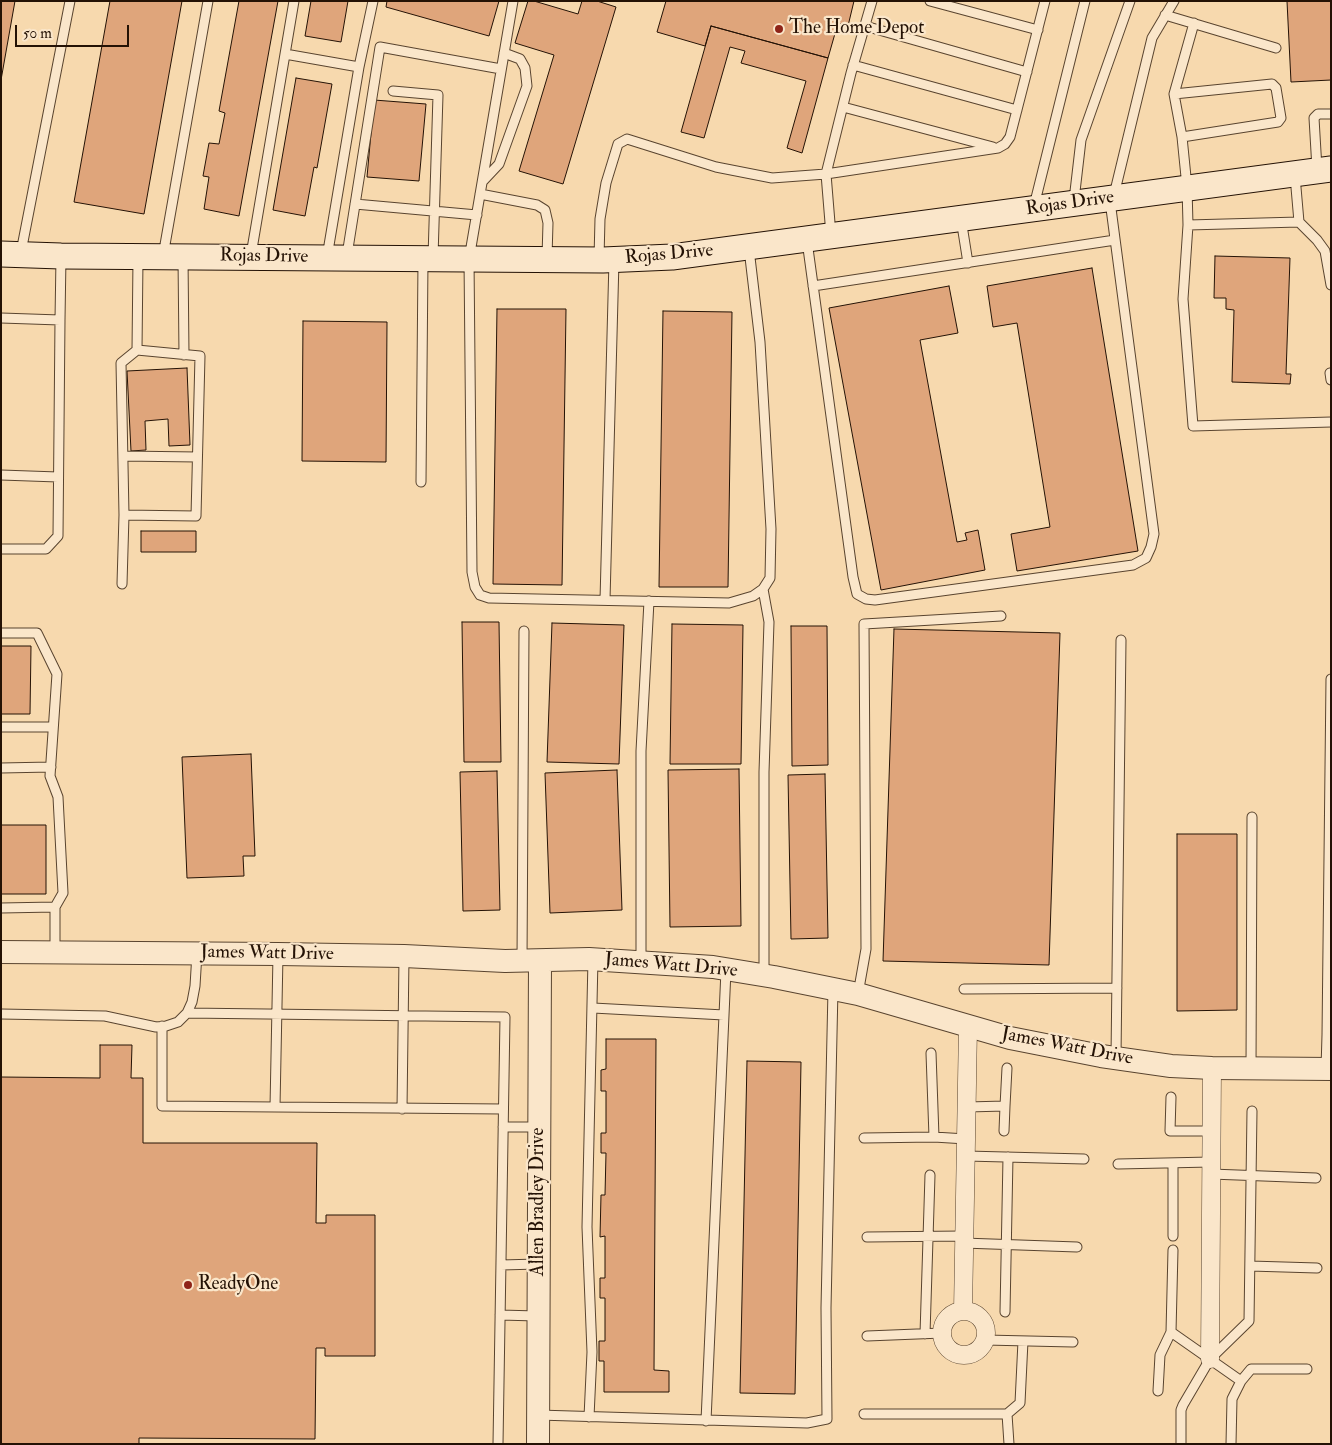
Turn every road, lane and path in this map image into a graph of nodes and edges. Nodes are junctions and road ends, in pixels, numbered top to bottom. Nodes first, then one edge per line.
1 (70, 1) edge
2 (208, 1) edge
3 (294, 1) edge
4 (372, 1) edge
5 (513, 1) edge
6 (872, 1) edge
7 (930, 1) edge
8 (1045, 1) edge
9 (1085, 1) edge
10 (1130, 1) edge
11 (1174, 1) edge
12 (1165, 14) junction
13 (1194, 23) junction
14 (865, 26) junction
15 (1038, 30) junction
16 (1276, 48) dead end
17 (504, 53) junction
18 (286, 54) junction
19 (853, 65) junction
20 (359, 67) junction
21 (502, 69) junction
22 (1027, 72) junction
23 (393, 91) dead end
24 (1174, 94) junction
25 (842, 107) junction
26 (1017, 110) junction
27 (1331, 114) edge
28 (1182, 137) junction
29 (998, 148) junction
30 (1314, 171) edge
31 (826, 174) junction
32 (483, 180) junction
33 (1187, 187) junction
34 (480, 194) junction
35 (1111, 198) junction
36 (1073, 203) junction
37 (355, 204) junction
38 (1033, 209) junction
39 (435, 211) junction
40 (477, 215) junction
41 (960, 219) junction
42 (1300, 222) junction
43 (1188, 225) junction
44 (831, 235) junction
45 (806, 239) junction
46 (1115, 240) junction
47 (749, 247) junction
48 (11, 254) edge
49 (61, 256) junction
50 (138, 256) junction
51 (173, 256) junction
52 (251, 257) junction
53 (337, 258) junction
54 (428, 259) junction
55 (469, 259) junction
56 (547, 260) junction
57 (606, 260) junction
58 (968, 262) junction
59 (1331, 285) edge
60 (813, 286) junction
61 (1, 318) edge
62 (60, 320) junction
63 (136, 350) junction
64 (184, 355) junction
65 (1330, 373) edge
66 (1331, 380) edge
67 (1331, 422) edge
68 (123, 456) junction
69 (197, 457) junction
70 (1, 475) edge
71 (58, 477) junction
72 (421, 482) dead end
73 (124, 515) junction
74 (1, 549) edge
75 (122, 584) dead end
76 (763, 589) junction
77 (605, 600) junction
78 (649, 601) junction
79 (1001, 616) dead end
80 (524, 631) dead end
81 (1, 633) edge
82 (1121, 640) dead end
83 (1331, 679) edge
84 (1, 727) edge
85 (54, 727) junction
86 (51, 767) junction
87 (1, 768) edge
88 (1252, 817) dead end
89 (55, 907) junction
90 (1, 908) edge
91 (1, 952) edge
92 (55, 952) junction
93 (197, 953) junction
94 (278, 954) junction
95 (404, 956) junction
96 (594, 959) junction
97 (531, 961) junction
98 (641, 961) junction
99 (726, 969) junction
100 (764, 975) junction
101 (1117, 988) junction
102 (833, 989) junction
103 (964, 989) dead end
104 (858, 994) junction
105 (593, 1008) junction
106 (187, 1013) junction
107 (1, 1014) edge
108 (276, 1014) junction
109 (724, 1015) junction
110 (404, 1016) junction
111 (162, 1026) junction
112 (968, 1026) junction
113 (1329, 1035) edge
114 (931, 1053) dead end
115 (1116, 1058) junction
116 (1008, 1068) dead end
117 (1212, 1068) junction
118 (1251, 1069) junction
119 (1329, 1069) edge
120 (1171, 1097) dead end
121 (1006, 1106) junction
122 (275, 1107) junction
123 (966, 1107) junction
124 (402, 1109) junction
125 (504, 1110) junction
126 (1252, 1111) dead end
127 (503, 1127) junction
128 (539, 1127) junction
129 (1004, 1130) dead end
130 (1211, 1131) junction
131 (934, 1137) junction
132 (864, 1138) dead end
133 (966, 1147) junction
134 (1008, 1157) junction
135 (1084, 1158) dead end
136 (1173, 1163) junction
137 (1118, 1164) dead end
138 (1211, 1168) junction
139 (1251, 1174) junction
140 (930, 1175) dead end
141 (1316, 1178) dead end
142 (928, 1236) junction
143 (1173, 1236) dead end
144 (867, 1237) dead end
145 (963, 1240) junction
146 (1006, 1245) junction
147 (1078, 1247) dead end
148 (1173, 1250) dead end
149 (539, 1264) junction
150 (501, 1265) junction
151 (1250, 1266) junction
152 (1317, 1268) dead end
153 (962, 1311) junction
154 (1005, 1312) dead end
155 (500, 1315) junction
156 (538, 1316) junction
157 (1171, 1332) junction
158 (934, 1333) junction
159 (867, 1336) dead end
160 (985, 1340) junction
161 (1023, 1341) junction
162 (1073, 1342) dead end
163 (1210, 1359) junction
164 (1307, 1369) dead end
165 (1241, 1381) junction
166 (1158, 1391) dead end
167 (864, 1414) dead end
168 (1007, 1414) junction
169 (538, 1415) junction
170 (589, 1417) junction
171 (706, 1421) junction
172 (498, 1444) edge
173 (538, 1444) edge
174 (1009, 1444) edge
175 (1181, 1444) edge
176 (1232, 1444) edge

1 - 48 lane
2 - 51 lane
3 - 18 lane
4 - 20 lane
5 - 17 lane
6 - 14 lane
7 - 15 lane
8 - 15 lane
9 - 38 lane
10 - 36 lane
11 - 12 lane
12 - 13 lane
12 - 35 lane
13 - 16 lane
13 - 24 lane
14 - 19 lane
14 - 22 lane
15 - 22 lane
17 - 21 lane
17 - 32 lane
18 - 20 lane
18 - 52 lane
19 - 25 lane
19 - 26 lane
20 - 53 lane
21 - 32 lane
21 - 37 lane
22 - 26 lane
23 - 39 lane
24 - 28 lane
24 - 28 lane
25 - 29 lane
25 - 31 lane
26 - 29 lane
27 - 30 lane
28 - 33 lane
29 - 31 lane
30 - 33 main road, Rojas Drive
30 - 42 lane
31 - 44 lane
31 - 57 lane
32 - 34 lane
33 - 35 main road, Rojas Drive
33 - 43 lane
34 - 40 lane
34 - 56 lane
35 - 36 main road, Rojas Drive
35 - 46 lane
36 - 38 main road, Rojas Drive
37 - 39 lane
37 - 53 lane
38 - 41 main road, Rojas Drive
39 - 40 lane
39 - 54 lane
40 - 55 lane
41 - 44 main road, Rojas Drive
41 - 58 lane
42 - 43 lane
42 - 59 lane
43 - 67 lane
44 - 45 main road, Rojas Drive
45 - 47 main road, Rojas Drive
45 - 60 lane
46 - 58 lane
46 - 60 lane
47 - 57 main road, Rojas Drive
47 - 76 lane
48 - 49 main road, Rojas Drive
49 - 50 main road, Rojas Drive
49 - 62 lane
50 - 51 main road, Rojas Drive
50 - 63 lane
51 - 52 main road, Rojas Drive
51 - 64 lane
52 - 53 main road, Rojas Drive
53 - 54 main road, Rojas Drive
54 - 55 main road, Rojas Drive
54 - 72 lane
55 - 56 main road, Rojas Drive
55 - 77 lane
56 - 57 main road, Rojas Drive
57 - 77 lane
58 - 60 lane
61 - 62 lane
62 - 71 lane
63 - 64 lane
63 - 68 lane
64 - 69 lane
65 - 66 lane
68 - 69 lane
68 - 73 lane
69 - 73 lane
70 - 71 lane
71 - 74 lane
73 - 75 lane
76 - 78 lane
76 - 100 lane
77 - 78 lane
78 - 98 lane
79 - 104 lane
80 - 97 lane
81 - 85 lane
82 - 101 lane
83 - 113 lane
84 - 85 lane
85 - 86 lane
86 - 87 lane
86 - 89 lane
88 - 118 lane
89 - 90 lane
89 - 92 lane
91 - 92 street, James Watt Drive
92 - 93 street, James Watt Drive
93 - 94 street, James Watt Drive
93 - 106 lane
94 - 95 street, James Watt Drive
94 - 108 lane
95 - 97 street, James Watt Drive
95 - 110 lane
96 - 97 street, James Watt Drive
96 - 98 street, James Watt Drive
96 - 105 lane
97 - 128 street, Allen Bradley Drive
98 - 99 street, James Watt Drive
99 - 100 street, James Watt Drive
99 - 109 lane
100 - 102 street, James Watt Drive
101 - 103 lane
101 - 115 lane
102 - 104 street, James Watt Drive
102 - 171 lane
104 - 112 street, James Watt Drive
105 - 109 lane
105 - 170 lane
106 - 108 lane
106 - 111 lane
107 - 111 lane
108 - 110 lane
108 - 122 lane
109 - 171 lane
110 - 124 lane
110 - 125 lane
111 - 122 lane
112 - 115 street, James Watt Drive
112 - 123 street
113 - 119 lane
114 - 131 lane
115 - 117 street, James Watt Drive
116 - 121 lane
117 - 118 street, James Watt Drive
117 - 130 street
118 - 119 street, James Watt Drive
120 - 130 lane
121 - 123 lane
121 - 129 lane
122 - 124 lane
123 - 133 street
124 - 125 lane
125 - 127 lane
126 - 139 lane
127 - 128 lane
127 - 150 lane
128 - 149 street, Allen Bradley Drive
130 - 138 street
131 - 132 lane
131 - 133 lane
133 - 134 lane
133 - 145 street
134 - 135 lane
134 - 146 lane
136 - 137 lane
136 - 138 lane
136 - 143 lane
138 - 139 lane
138 - 163 street
139 - 141 lane
139 - 151 lane
140 - 142 lane
142 - 144 lane
142 - 145 lane
142 - 158 lane
145 - 146 lane
145 - 153 street
146 - 147 lane
146 - 154 lane
148 - 157 lane
149 - 150 lane
149 - 156 street, Allen Bradley Drive
150 - 155 lane
151 - 152 lane
151 - 163 lane
153 - 158 street
153 - 160 street
155 - 156 lane
155 - 172 lane
156 - 169 street, Allen Bradley Drive
157 - 163 lane
157 - 166 lane
158 - 159 lane
158 - 160 street
160 - 161 lane
161 - 162 lane
161 - 168 lane
163 - 165 lane
163 - 175 lane
164 - 165 lane
165 - 176 lane
167 - 168 lane
168 - 174 lane
169 - 170 lane
169 - 173 street, Allen Bradley Drive
170 - 171 lane

